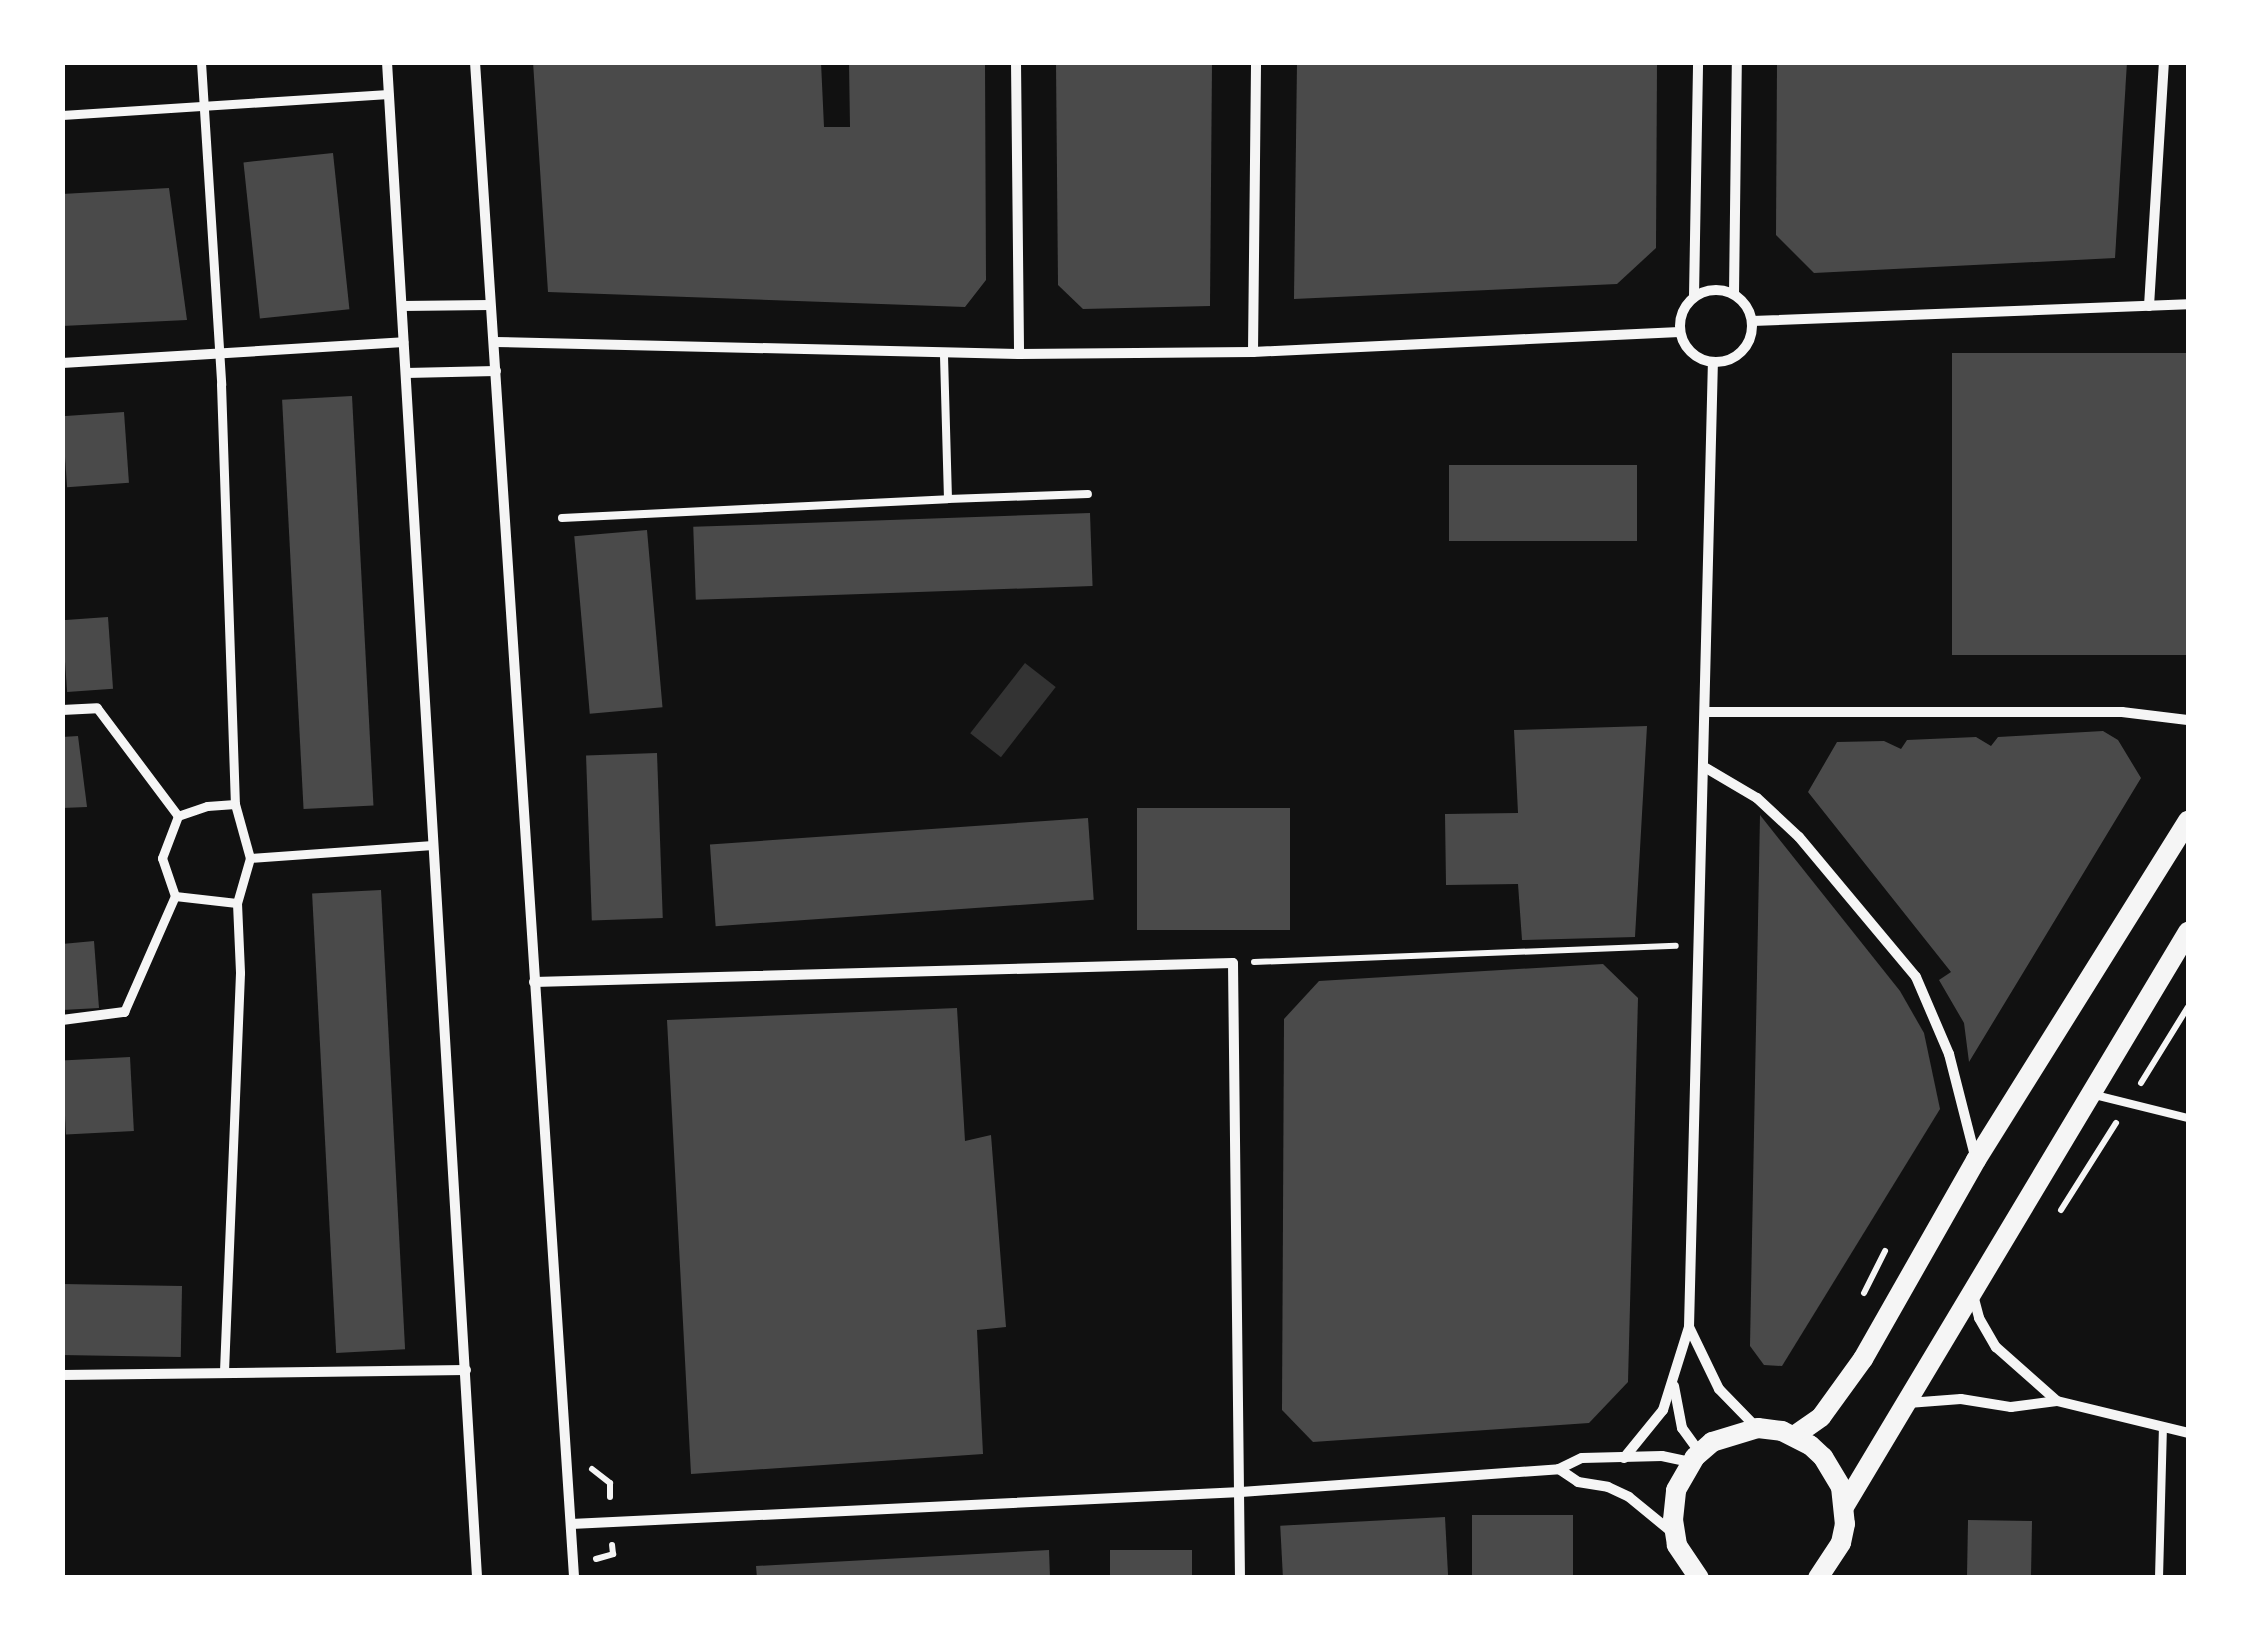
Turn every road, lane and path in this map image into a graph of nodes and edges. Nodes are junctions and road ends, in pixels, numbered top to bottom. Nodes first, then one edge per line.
1 (201, 62) edge
2 (387, 62) edge
3 (475, 62) edge
4 (1016, 62) edge
5 (1256, 62) edge
6 (1698, 62) edge
7 (1738, 62) edge
8 (2164, 62) edge
9 (388, 94) junction
10 (203, 106) junction
11 (62, 114) edge
12 (1734, 294) junction
13 (1694, 296) junction
14 (2188, 304) edge
15 (490, 305) junction
16 (402, 306) junction
17 (2149, 306) junction
18 (1752, 321) junction
19 (1680, 332) junction
20 (402, 342) junction
21 (495, 342) junction
22 (944, 352) junction
23 (1253, 352) junction
24 (220, 353) junction
25 (1019, 354) junction
26 (1713, 362) junction
27 (62, 363) edge
28 (496, 372) junction
29 (406, 374) junction
30 (1088, 494) dead end
31 (948, 498) junction
32 (562, 518) dead end
33 (97, 708) joint
34 (62, 710) edge
35 (1707, 712) junction
36 (2188, 720) edge
37 (1706, 768) junction
38 (235, 804) junction
39 (178, 816) junction
40 (2188, 821) edge
41 (433, 845) junction
42 (250, 858) junction
43 (175, 896) junction
44 (237, 903) junction
45 (2188, 932) edge
46 (1700, 945) junction
47 (1233, 963) junction
48 (2179, 964) edge
49 (534, 982) junction
50 (124, 1012) joint
51 (62, 1020) edge
52 (2090, 1094) junction
53 (2188, 1118) edge
54 (1976, 1160) junction
55 (1972, 1290) junction
56 (1689, 1328) junction
57 (466, 1370) junction
58 (224, 1372) junction
59 (62, 1375) edge
60 (1674, 1385) junction
61 (2057, 1401) junction
62 (1902, 1404) junction
63 (2163, 1427) junction
64 (1758, 1428) junction
65 (2188, 1433) edge
66 (1794, 1436) junction
67 (1695, 1457) junction
68 (1624, 1458) junction
69 (1559, 1469) junction
70 (1241, 1492) junction
71 (1845, 1505) junction
72 (572, 1524) junction
73 (1675, 1535) junction
74 (1691, 1573) edge
75 (477, 1578) edge
76 (574, 1578) edge
77 (1240, 1578) edge
78 (1818, 1578) edge
79 (2159, 1578) edge

1 - 10 street
2 - 9 street
3 - 15 street
4 - 25 street
5 - 23 street
6 - 13 street
7 - 12 street
8 - 17 street
9 - 10 street
9 - 16 street
10 - 11 street
10 - 24 street
12 - 13 street
12 - 18 street
13 - 19 street
14 - 17 street
15 - 16 street
15 - 21 street
16 - 20 street
17 - 18 street
18 - 26 street
19 - 23 street
19 - 26 street
20 - 24 street
20 - 29 street
21 - 22 street
21 - 28 street
22 - 25 street
22 - 31 lane
23 - 25 street
24 - 27 street
24 - 38 street
26 - 35 street
28 - 29 street
28 - 49 street
29 - 41 street
30 - 31 lane
31 - 32 lane
33 - 34 street
33 - 39 street
35 - 36 street
35 - 37 street
37 - 46 street
37 - 54 street
38 - 39 street
38 - 42 street
39 - 43 street
40 - 54 main road
41 - 42 street
41 - 57 street
42 - 44 street
43 - 44 street
43 - 50 street
44 - 58 street
45 - 48 main road
46 - 47 path
46 - 56 street
47 - 49 street
47 - 70 street
48 - 52 main road
49 - 72 street
50 - 51 street
52 - 53 lane
52 - 55 main road
54 - 66 main road
55 - 61 street
55 - 62 main road
56 - 60 street
56 - 64 street
57 - 58 street
57 - 75 street
58 - 59 street
60 - 67 street
60 - 68 street
61 - 62 street
61 - 63 street
62 - 71 main road
63 - 65 street
63 - 79 lane
64 - 66 main road
64 - 67 main road
66 - 71 main road
67 - 68 street
67 - 73 main road
68 - 69 street
69 - 70 street
69 - 73 street
70 - 72 street
70 - 77 street
71 - 78 main road
72 - 76 street
73 - 74 main road

